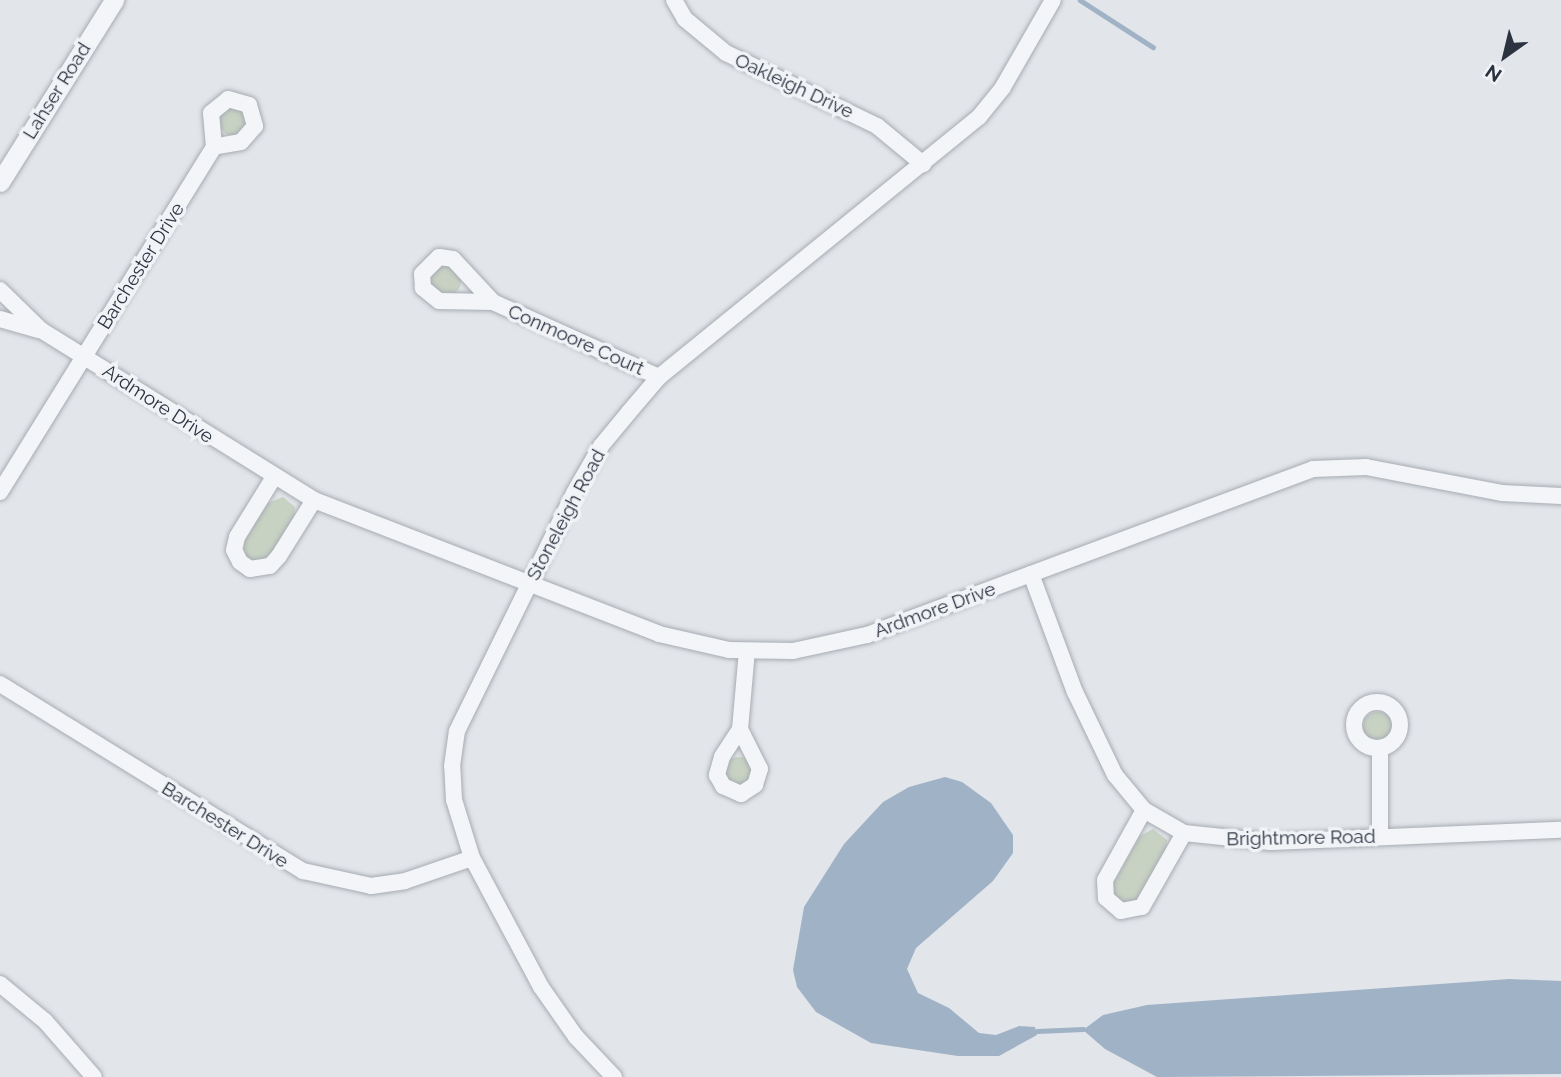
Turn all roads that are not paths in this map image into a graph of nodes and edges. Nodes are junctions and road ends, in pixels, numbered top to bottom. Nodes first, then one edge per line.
1 (114, 0) edge
2 (674, 0) edge
3 (1053, 0) edge
4 (214, 147) dead end
5 (923, 164) junction
6 (0, 182) edge
7 (0, 290) edge
8 (493, 302) dead end
9 (0, 318) edge
10 (41, 330) junction
11 (85, 357) junction
12 (659, 377) junction
13 (274, 478) junction
14 (0, 492) edge
15 (1561, 496) edge
16 (314, 500) junction
17 (1031, 574) junction
18 (529, 584) junction
19 (747, 651) junction
20 (0, 684) edge
21 (740, 729) dead end
22 (1380, 748) dead end
23 (1144, 810) junction
24 (1561, 830) edge
25 (1184, 833) junction
26 (1380, 837) junction
27 (472, 858) junction
28 (0, 984) edge
29 (94, 1077) edge
30 (614, 1077) edge

1 - 6 street, Lahser Road
2 - 5 street, Oakleigh Drive
3 - 5 street, Stoneleigh Road
4 - 11 street, Barchester Drive
5 - 12 street, Stoneleigh Road
7 - 10 street, Ardmore Drive
8 - 12 street, Conmoore Court
9 - 10 street, Ardmore Drive
10 - 11 street, Ardmore Drive
11 - 13 street, Ardmore Drive
11 - 14 street, Barchester Drive
12 - 18 street, Stoneleigh Road
13 - 16 street, Ardmore Drive
13 - 16 street
15 - 17 street, Ardmore Drive
16 - 18 street, Ardmore Drive
17 - 19 street, Ardmore Drive
17 - 23 street, Brightmore Road
18 - 19 street, Ardmore Drive
18 - 27 street, Stoneleigh Road
19 - 21 street
20 - 27 street, Barchester Drive
22 - 26 street
23 - 25 street, Brightmore Road
23 - 25 street
24 - 26 street, Brightmore Road
25 - 26 street, Brightmore Road
27 - 30 street, Stoneleigh Road
28 - 29 street

